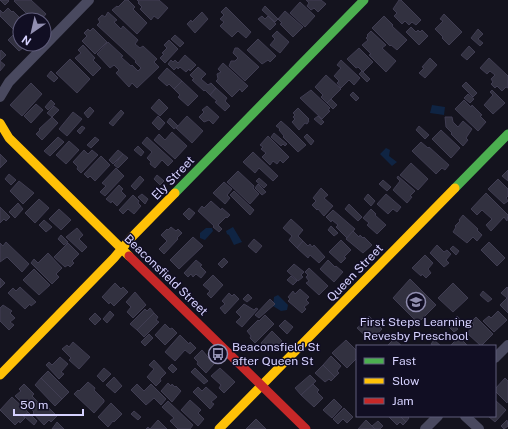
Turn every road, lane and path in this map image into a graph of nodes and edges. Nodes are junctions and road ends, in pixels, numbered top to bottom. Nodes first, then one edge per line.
1 (89, 0) edge
2 (364, 0) edge
3 (4, 85) edge
4 (0, 97) edge
5 (0, 123) edge
6 (0, 133) edge
7 (508, 134) edge
8 (9, 138) junction
9 (122, 248) junction
10 (508, 344) edge
11 (496, 357) edge
12 (0, 374) edge
13 (262, 386) junction
14 (437, 417) edge
15 (466, 417) edge
16 (219, 429) edge
17 (306, 429) edge
18 (425, 429) edge
19 (479, 429) edge

1 - 3 street
2 - 9 street, Ely Street
3 - 4 street
5 - 8 street, Beaconsfield Street
6 - 8 street, Beaconsfield Street
7 - 13 street, Queen Street
8 - 9 street, Beaconsfield Street
9 - 12 street, Ely Street
9 - 13 street, Beaconsfield Street
10 - 11 street
13 - 16 street, Queen Street
13 - 17 street, Beaconsfield Street
14 - 18 street
15 - 19 street

